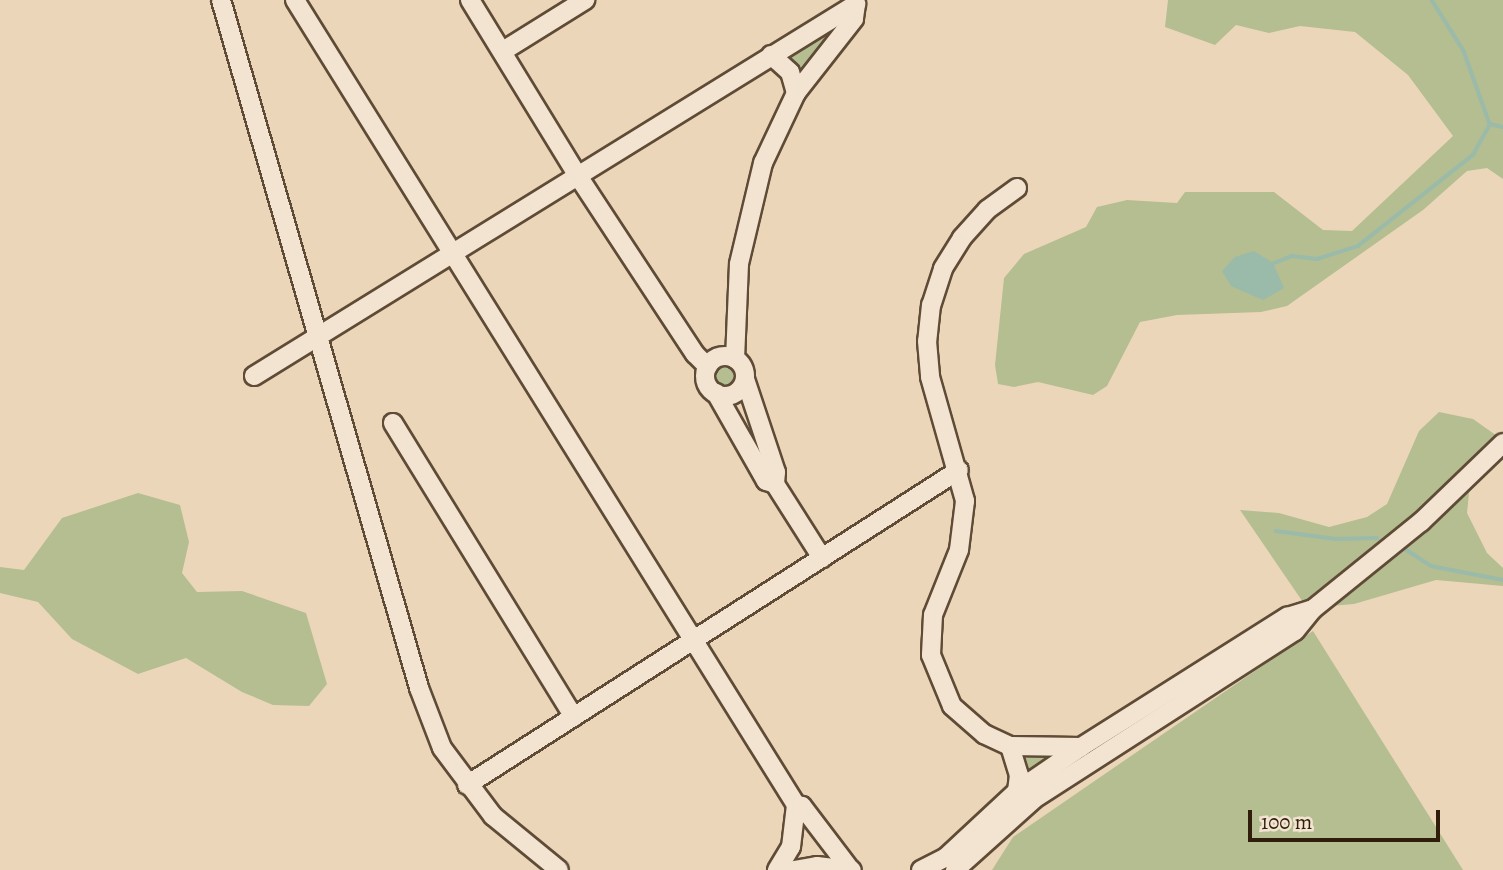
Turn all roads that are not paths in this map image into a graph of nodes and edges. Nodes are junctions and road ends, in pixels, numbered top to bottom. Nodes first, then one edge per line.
1 (221, 0) edge
2 (295, 0) edge
3 (470, 0) edge
4 (585, 0) edge
5 (503, 51) junction
6 (771, 55) junction
7 (796, 93) junction
8 (578, 176) junction
9 (1017, 188) dead end
10 (450, 255) junction
11 (317, 337) junction
12 (735, 359) junction
13 (708, 367) junction
14 (254, 376) dead end
15 (745, 379) junction
16 (716, 393) junction
17 (393, 423) dead end
18 (1503, 443) edge
19 (959, 470) junction
20 (775, 484) junction
21 (822, 558) junction
22 (1313, 609) junction
23 (692, 639) junction
24 (574, 717) junction
25 (1010, 746) junction
26 (1081, 747) junction
27 (467, 785) junction
28 (1017, 791) junction
29 (796, 805) junction
30 (559, 870) edge
31 (777, 870) edge
32 (794, 870) edge
33 (851, 870) edge
34 (921, 870) edge
35 (955, 870) edge

1 - 11 street
2 - 10 street
3 - 5 street
4 - 5 street
5 - 8 street
6 - 7 street
6 - 7 street
6 - 8 street
7 - 12 street
8 - 10 street
8 - 13 street
9 - 19 street
10 - 11 street
10 - 23 street
11 - 14 street
11 - 27 street
12 - 13 street
12 - 15 street
13 - 16 street
15 - 16 street
15 - 20 street
16 - 20 street
17 - 24 street
18 - 22 street
19 - 21 street
19 - 25 street
20 - 21 street
21 - 23 street
22 - 26 street
22 - 35 street
23 - 24 street
23 - 29 street
24 - 27 street
25 - 26 street
25 - 28 street
26 - 28 street
27 - 30 street
28 - 34 street
29 - 31 street
29 - 33 street
32 - 33 street

